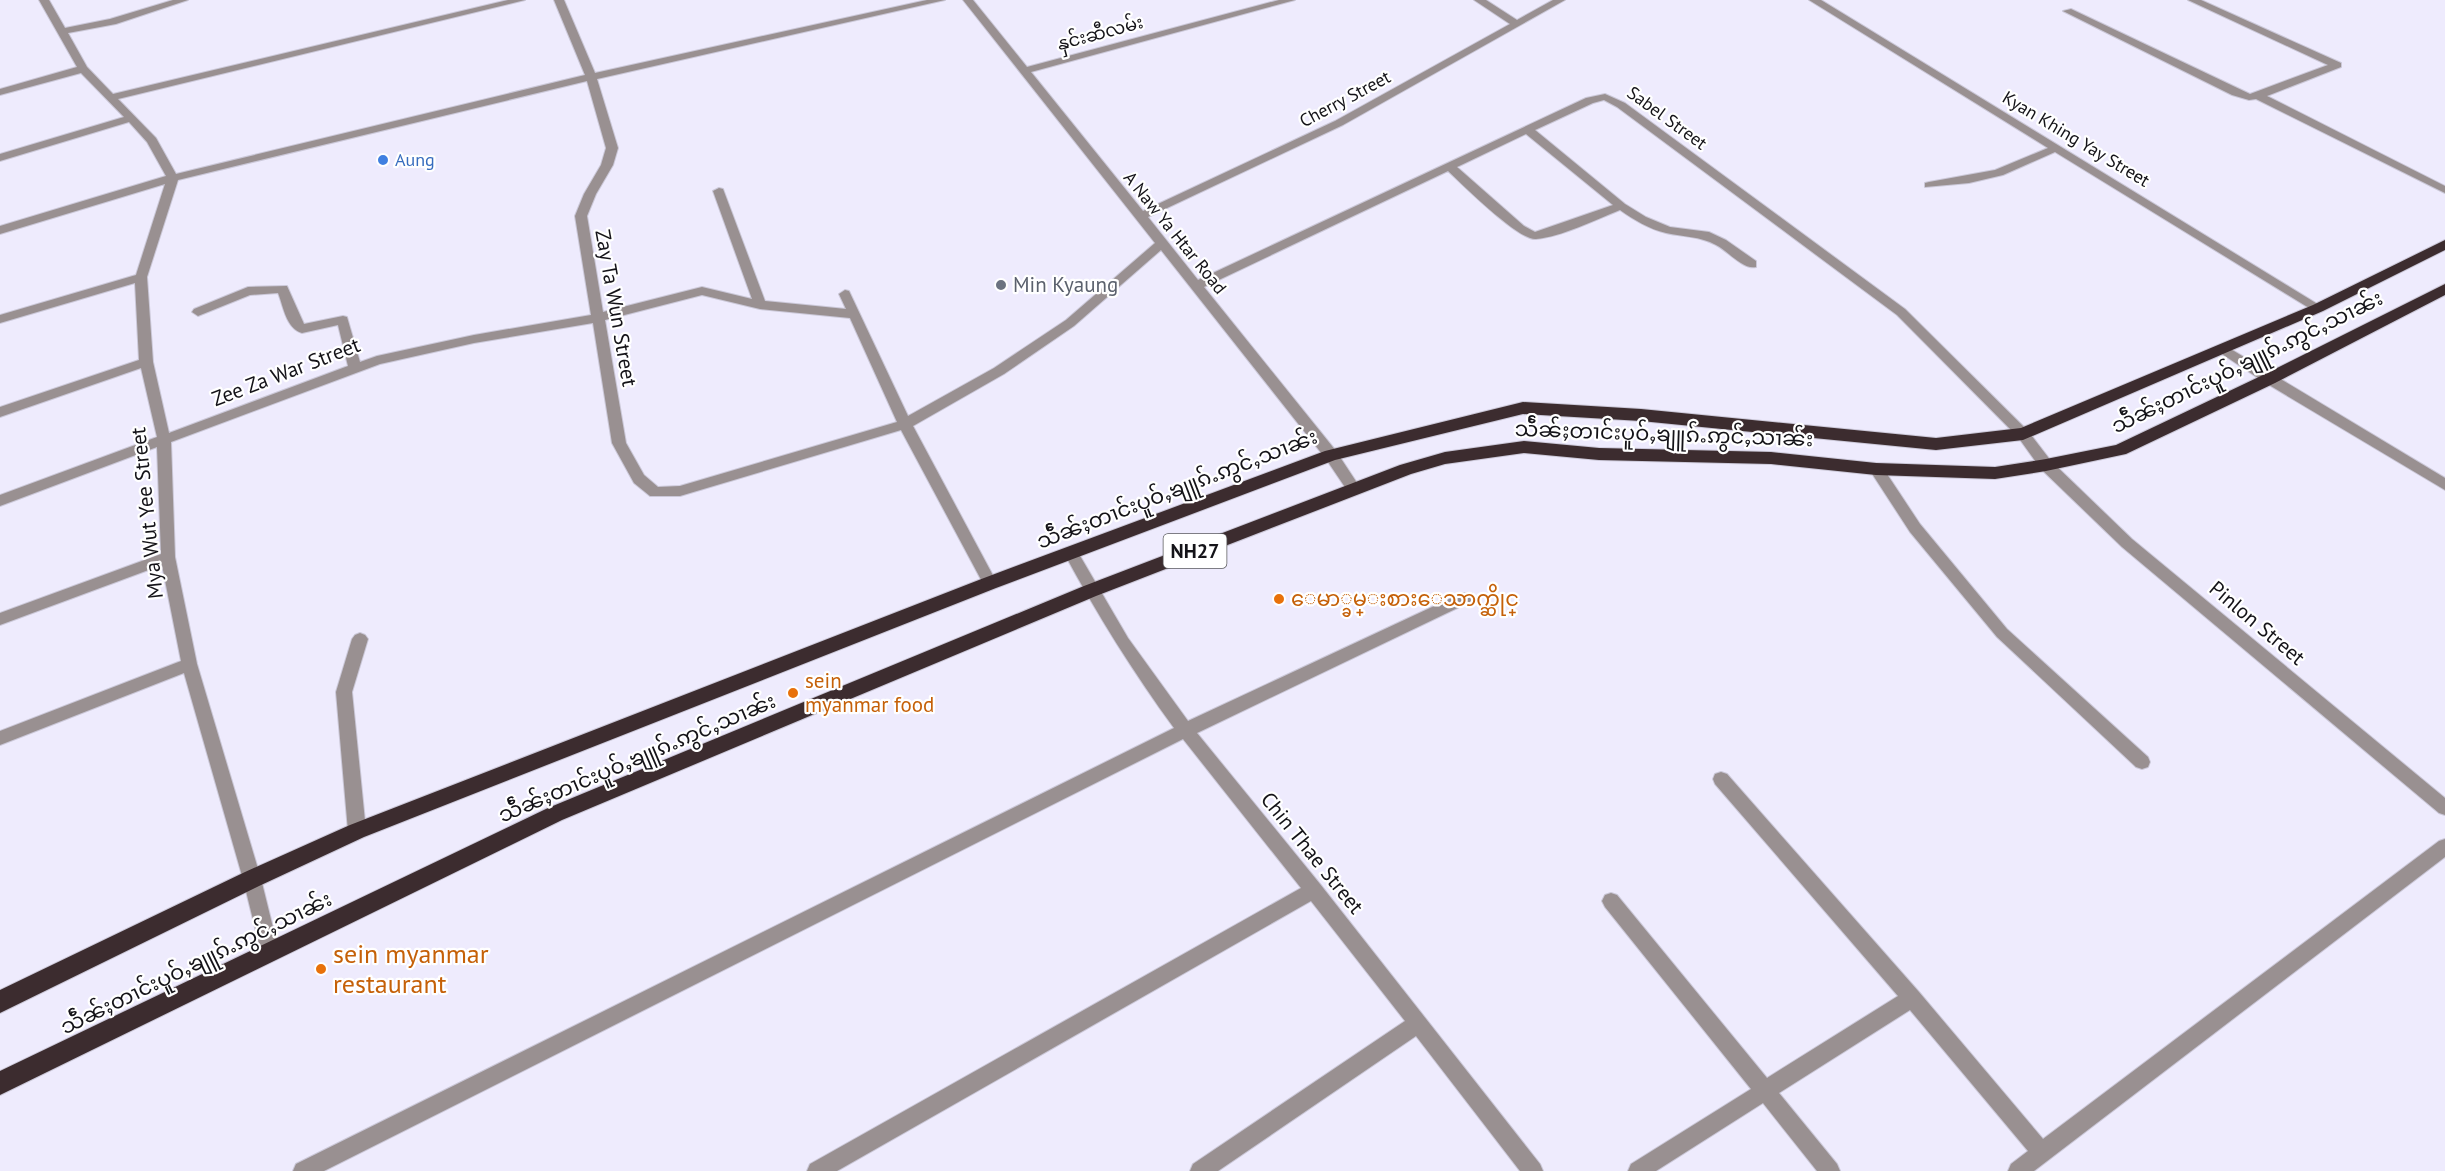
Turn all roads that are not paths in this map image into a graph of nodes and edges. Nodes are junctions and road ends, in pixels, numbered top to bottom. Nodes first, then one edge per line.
1 (44, 0) edge
2 (183, 0) edge
3 (520, 0) edge
4 (559, 0) edge
5 (940, 0) edge
6 (968, 0) edge
7 (1241, 0) edge
8 (1290, 0) edge
9 (1479, 0) edge
10 (1560, 0) edge
11 (1814, 0) edge
12 (2193, 0) edge
13 (1252, 10) junction
14 (2068, 11) dead end
15 (1516, 23) junction
16 (63, 31) junction
17 (83, 69) junction
18 (1023, 71) junction
19 (591, 77) junction
20 (0, 92) edge
21 (2258, 96) junction
22 (112, 97) junction
23 (129, 118) junction
24 (1528, 129) junction
25 (2056, 148) junction
26 (0, 158) edge
27 (1449, 166) junction
28 (173, 178) junction
29 (1929, 185) dead end
30 (2445, 190) edge
31 (719, 191) dead end
32 (1621, 206) junction
33 (1139, 217) junction
34 (0, 230) edge
35 (1162, 243) junction
36 (2445, 244) edge
37 (1752, 264) dead end
38 (141, 278) junction
39 (1196, 286) junction
40 (2445, 289) edge
41 (845, 294) dead end
42 (760, 305) junction
43 (2318, 308) junction
44 (198, 312) dead end
45 (854, 314) junction
46 (597, 318) junction
47 (0, 319) edge
48 (2224, 349) junction
49 (146, 362) junction
50 (355, 368) junction
51 (2269, 380) junction
52 (0, 412) edge
53 (905, 424) junction
54 (2023, 434) junction
55 (164, 440) junction
56 (1331, 454) junction
57 (2046, 465) junction
58 (1876, 469) junction
59 (2445, 485) edge
60 (1354, 489) junction
61 (0, 501) edge
62 (1071, 553) junction
63 (168, 557) junction
64 (990, 584) junction
65 (1090, 591) junction
66 (1467, 597) dead end
67 (0, 619) edge
68 (360, 639) dead end
69 (189, 664) junction
70 (1184, 731) junction
71 (0, 738) edge
72 (2142, 762) dead end
73 (1721, 779) dead end
74 (2445, 808) edge
75 (357, 831) junction
76 (2445, 847) edge
77 (252, 879) junction
78 (1314, 890) junction
79 (1611, 901) dead end
80 (270, 952) junction
81 (1912, 998) junction
82 (0, 1002) edge
83 (1418, 1024) junction
84 (0, 1083) edge
85 (1764, 1090) junction
86 (2042, 1153) junction
87 (303, 1171) edge
88 (817, 1171) edge
89 (1200, 1171) edge
90 (1533, 1171) edge
91 (1638, 1171) edge
92 (1830, 1171) edge
93 (2018, 1171) edge

1 - 16 street
2 - 16 street
3 - 22 street
4 - 19 street, Zay Ta Wun Street
5 - 19 street
6 - 18 street, A Naw Ya Htar Road
7 - 13 street
8 - 13 street, နှင်းဆီလမ်း
9 - 15 street
10 - 15 street, Cherry Street
11 - 25 street, Kyan Khing Yay Street
12 - 21 street
13 - 18 street, နှင်းဆီလမ်း
14 - 21 street
15 - 33 street, Cherry Street
16 - 17 street
17 - 20 street
17 - 22 street
18 - 33 street, A Naw Ya Htar Road
19 - 28 street
19 - 46 street, Zay Ta Wun Street
21 - 30 street
22 - 23 street
23 - 26 street
23 - 28 street
24 - 27 street, Sabel Street
24 - 32 street
24 - 54 street, Sabel Street
25 - 29 street
25 - 43 street, Kyan Khing Yay Street
27 - 32 street
27 - 39 street, Sabel Street
28 - 34 street
28 - 38 street, Mya Wut Yee Street
31 - 42 street
32 - 37 street
33 - 35 street, A Naw Ya Htar Road
35 - 39 street, A Naw Ya Htar Road
35 - 53 street
36 - 43 highway, သဵႅၼ်ႈတၢင်းပူဝ်ႇၶျူၵ်ႉဢွင်ႇသၢၼ်း / NH27
38 - 47 street
38 - 49 street, Mya Wut Yee Street
39 - 56 street, A Naw Ya Htar Road
40 - 51 highway, သဵႅၼ်ႈတၢင်းပူဝ်ႇၶျူၵ်ႉဢွင်ႇသၢၼ်း / NH27
41 - 45 street
42 - 45 street, Zee Za War Street
42 - 46 street, Zee Za War Street
43 - 48 highway, သဵႅၼ်ႈတၢင်းပူဝ်ႇၶျူၵ်ႉဢွင်ႇသၢၼ်း / NH27
44 - 50 street
45 - 53 street
46 - 50 street, Zee Za War Street
46 - 53 street, Zay Ta Wun Street
48 - 51 street
48 - 54 highway, သဵႅၼ်ႈတၢင်းပူဝ်ႇၶျူၵ်ႉဢွင်ႇသၢၼ်း / NH27
49 - 52 street
49 - 55 street, Mya Wut Yee Street
50 - 55 street, Zee Za War Street
51 - 57 highway, သဵႅၼ်ႈတၢင်းပူဝ်ႇၶျူၵ်ႉဢွင်ႇသၢၼ်း / NH27
51 - 59 street
53 - 64 street
54 - 56 highway, သဵႅၼ်ႈတၢင်းပူဝ်ႇၶျူၵ်ႉဢွင်ႇသၢၼ်း / NH27
54 - 57 street, Sabel Street
55 - 61 street, Zee Za War Street
55 - 63 street, Mya Wut Yee Street
56 - 60 street, A Naw Ya Htar Road
56 - 62 highway, သဵႅၼ်ႈတၢင်းပူဝ်ႇၶျူၵ်ႉဢွင်ႇသၢၼ်း / NH27
57 - 58 highway, သဵႅၼ်ႈတၢင်းပူဝ်ႇၶျူၵ်ႉဢွင်ႇသၢၼ်း / NH27
57 - 74 street, Pinlon Street
58 - 60 highway, သဵႅၼ်ႈတၢင်းပူဝ်ႇၶျူၵ်ႉဢွင်ႇသၢၼ်း / NH27
58 - 72 street
60 - 65 highway, သဵႅၼ်ႈတၢင်းပူဝ်ႇၶျူၵ်ႉဢွင်ႇသၢၼ်း / NH27
62 - 64 highway, သဵႅၼ်ႈတၢင်းပူဝ်ႇၶျူၵ်ႉဢွင်ႇသၢၼ်း / NH27
62 - 65 street, Chin Thae Street
63 - 67 street
63 - 69 street, Mya Wut Yee Street
64 - 75 highway, သဵႅၼ်ႈတၢင်းပူဝ်ႇၶျူၵ်ႉဢွင်ႇသၢၼ်း / NH27
65 - 70 street, Chin Thae Street
65 - 80 highway, သဵႅၼ်ႈတၢင်းပူဝ်ႇၶျူၵ်ႉဢွင်ႇသၢၼ်း / NH27
66 - 70 street
68 - 75 street
69 - 71 street
69 - 77 street, Mya Wut Yee Street
70 - 78 street, Chin Thae Street
70 - 87 street
73 - 81 street
75 - 77 highway, သဵႅၼ်ႈတၢင်းပူဝ်ႇၶျူၵ်ႉဢွင်ႇသၢၼ်း / NH27
76 - 86 street
77 - 80 street, Mya Wut Yee Street
77 - 82 highway, သဵႅၼ်ႈတၢင်းပူဝ်ႇၶျူၵ်ႉဢွင်ႇသၢၼ်း / NH27
78 - 83 street, Chin Thae Street
78 - 88 street
79 - 85 street
80 - 84 highway, သဵႅၼ်ႈတၢင်းပူဝ်ႇၶျူၵ်ႉဢွင်ႇသၢၼ်း / NH27
81 - 85 street
81 - 86 street
83 - 89 street
83 - 90 street, Chin Thae Street
85 - 91 street
85 - 92 street
86 - 93 street

